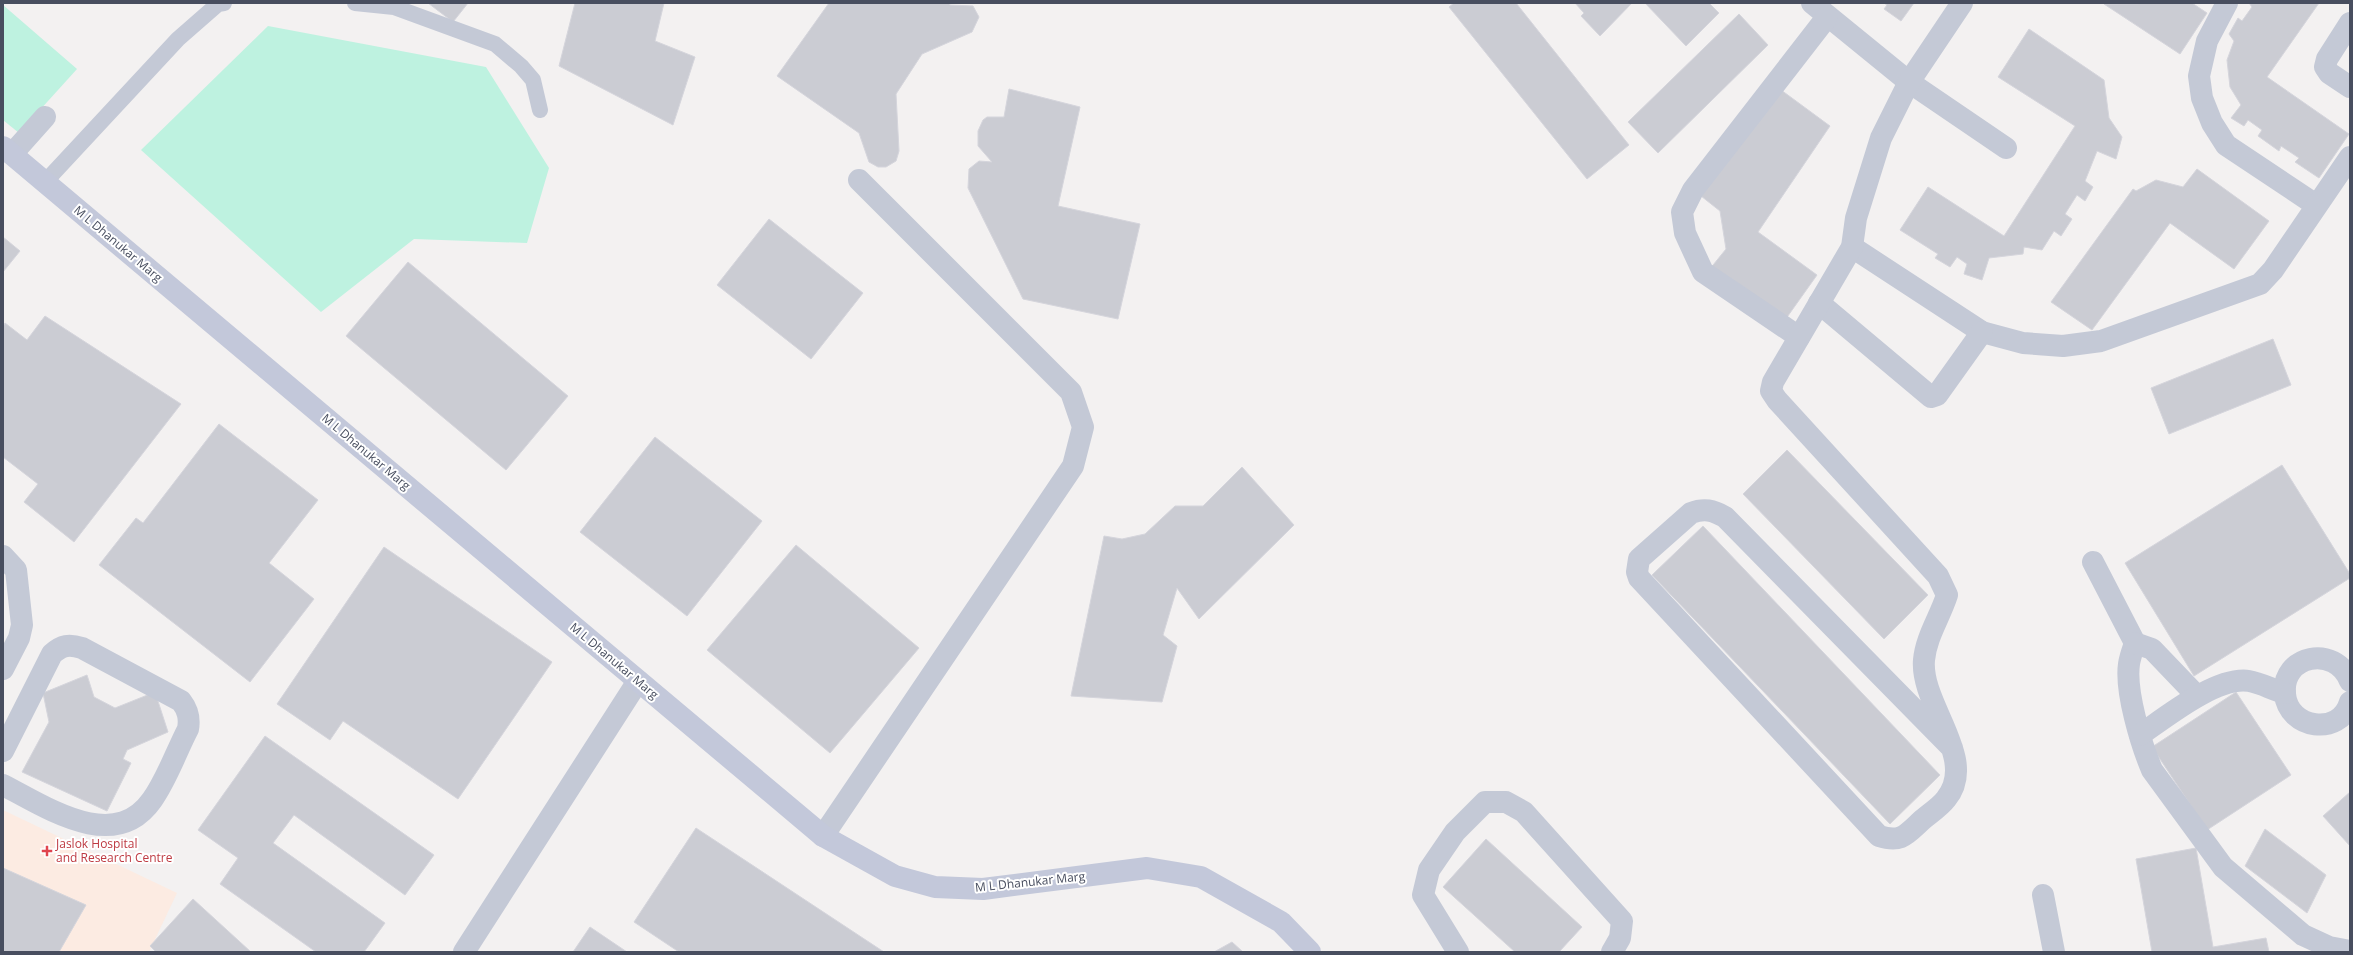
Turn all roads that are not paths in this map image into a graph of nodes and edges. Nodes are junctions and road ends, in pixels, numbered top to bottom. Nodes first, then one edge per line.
1 (224, 3) edge
2 (355, 3) edge
3 (1962, 3) edge
4 (2227, 3) edge
5 (1819, 10) edge
6 (2350, 23) edge
7 (1910, 82) junction
8 (2350, 87) edge
9 (540, 110) dead end
10 (45, 117) dead end
11 (2006, 148) dead end
12 (7, 151) edge
13 (2350, 157) edge
14 (859, 180) dead end
15 (45, 182) junction
16 (2316, 205) junction
17 (1852, 246) junction
18 (1819, 302) junction
19 (1982, 332) junction
20 (1799, 337) junction
21 (3, 556) edge
22 (2093, 562) dead end
23 (2135, 642) junction
24 (3, 670) edge
25 (2349, 675) edge
26 (638, 681) junction
27 (2284, 694) junction
28 (2197, 696) junction
29 (2350, 705) edge
30 (2140, 735) junction
31 (1952, 748) junction
32 (3, 751) edge
33 (3, 785) edge
34 (823, 836) junction
35 (2043, 894) dead end
36 (2350, 951) edge
37 (464, 952) edge
38 (1310, 952) edge
39 (1458, 952) edge
40 (1612, 952) edge
41 (2054, 952) edge

1 - 15 lane
2 - 9 lane
3 - 7 street
4 - 16 street
5 - 7 street
5 - 20 street
6 - 8 street
7 - 11 street
7 - 17 street
10 - 12 street
12 - 15 street, M L Dhanukar Marg
13 - 16 street
14 - 34 street
15 - 26 street, M L Dhanukar Marg
16 - 19 street
17 - 18 street
17 - 19 street
18 - 19 street
18 - 20 street
20 - 31 street
21 - 24 street
22 - 23 street
23 - 28 street
23 - 30 street
25 - 27 street
26 - 34 street, M L Dhanukar Marg
26 - 37 street
27 - 28 street
27 - 29 street
28 - 30 street
30 - 36 street
31 - 31 street
32 - 33 street
34 - 38 street, M L Dhanukar Marg
35 - 41 street
39 - 40 street

